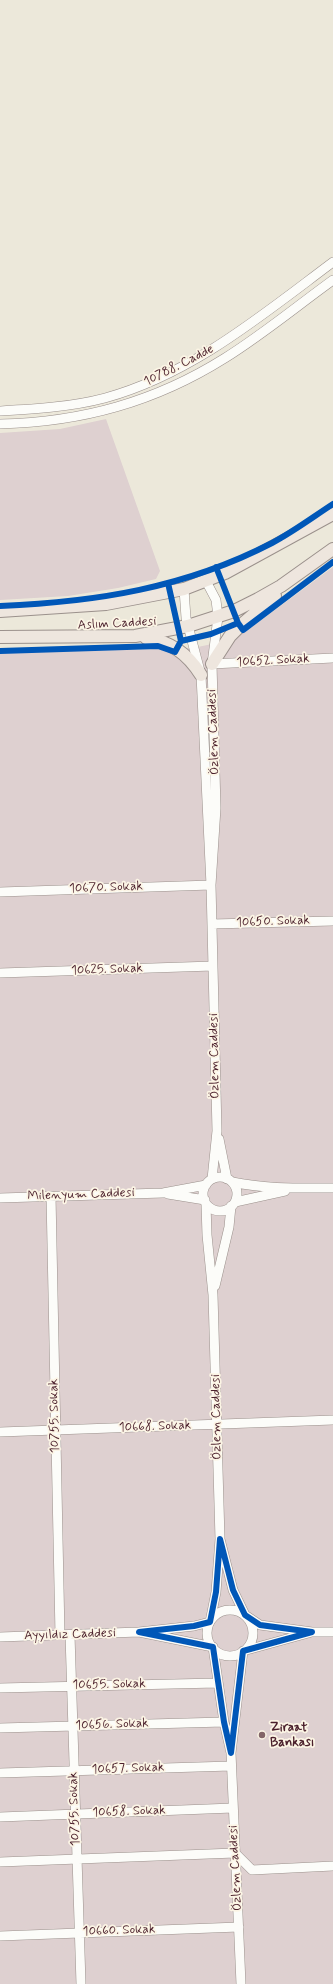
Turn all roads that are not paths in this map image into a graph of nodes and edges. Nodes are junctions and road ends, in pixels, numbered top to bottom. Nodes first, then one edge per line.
1 (333, 262) edge
2 (333, 280) edge
3 (0, 411) edge
4 (0, 424) edge
5 (333, 514) edge
6 (333, 549) edge
7 (294, 577) junction
8 (206, 581) junction
9 (184, 589) junction
10 (0, 611) edge
11 (218, 617) junction
12 (188, 626) junction
13 (135, 636) junction
14 (0, 637) edge
15 (333, 658) edge
16 (212, 664) junction
17 (201, 675) junction
18 (211, 885) junction
19 (0, 892) edge
20 (333, 921) edge
21 (212, 924) junction
22 (213, 966) junction
23 (0, 974) edge
24 (217, 1131) junction
25 (230, 1180) junction
26 (209, 1182) junction
27 (294, 1188) junction
28 (333, 1188) edge
29 (163, 1193) junction
30 (51, 1196) junction
31 (0, 1198) edge
32 (206, 1202) junction
33 (233, 1204) junction
34 (213, 1296) junction
35 (333, 1420) edge
36 (217, 1425) junction
37 (55, 1431) junction
38 (0, 1432) edge
39 (220, 1539) junction
40 (245, 1615) junction
41 (210, 1622) junction
42 (139, 1632) junction
43 (312, 1632) junction
44 (333, 1632) edge
45 (70, 1634) junction
46 (60, 1635) junction
47 (0, 1637) edge
48 (213, 1647) junction
49 (243, 1651) junction
50 (217, 1683) junction
51 (72, 1686) junction
52 (0, 1688) edge
53 (224, 1722) junction
54 (73, 1726) junction
55 (0, 1728) edge
56 (231, 1753) junction
57 (231, 1766) junction
58 (74, 1771) junction
59 (0, 1773) edge
60 (233, 1808) junction
61 (76, 1814) junction
62 (0, 1817) edge
63 (235, 1853) junction
64 (77, 1859) junction
65 (0, 1862) edge
66 (333, 1866) edge
67 (239, 1927) junction
68 (79, 1933) junction
69 (0, 1936) edge
70 (81, 1984) edge
71 (241, 1984) edge

1 - 3 street, 10788. Cadde
2 - 4 street, 10788. Cadde
5 - 8 main road, Aslım Caddesi
6 - 7 main road, Aslım Caddesi
7 - 11 main road, Aslım Caddesi
7 - 16 main road
8 - 9 main road, Aslım Caddesi
8 - 11 street, Özlem Caddesi
9 - 10 main road, Aslım Caddesi
9 - 12 street, Özlem Caddesi
11 - 12 main road, Aslım Caddesi
11 - 16 street, Özlem Caddesi
12 - 13 main road, Aslım Caddesi
12 - 17 street, Özlem Caddesi
13 - 14 main road, Aslım Caddesi
13 - 17 main road
15 - 16 street, 10652. Sokak
16 - 18 street, Özlem Caddesi
17 - 18 street, Özlem Caddesi
18 - 19 street, 10670. Sokak
18 - 21 street, Özlem Caddesi
20 - 21 street, 10650. Sokak
21 - 22 street, Özlem Caddesi
22 - 23 street, 10625. Sokak
22 - 24 street, Özlem Caddesi
24 - 25 street, Özlem Caddesi
24 - 26 street, Özlem Caddesi
25 - 26 street
25 - 27 street
25 - 33 street
26 - 29 street
26 - 32 street
27 - 28 street
27 - 33 street
29 - 30 street, Milenyum Caddesi
29 - 32 street
30 - 31 street, Milenyum Caddesi
30 - 37 street, 10755. Sokak
32 - 33 street
32 - 34 street, Özlem Caddesi
33 - 34 street, Özlem Caddesi
34 - 36 street, Özlem Caddesi
35 - 36 street, 10668. Sokak
36 - 37 street, 10668. Sokak
36 - 39 street, Özlem Caddesi
37 - 38 street, 10668. Sokak
37 - 46 street, 10755. Sokak
39 - 40 street, Özlem Caddesi
39 - 41 street, Özlem Caddesi
40 - 41 street
40 - 43 street
40 - 49 street
41 - 42 street, Ayyıldız Caddesi
41 - 48 street
42 - 45 street, Ayyıldız Caddesi
42 - 48 street, Ayyıldız Caddesi
43 - 44 street
43 - 49 street
45 - 46 street, Ayyıldız Caddesi
45 - 51 street, 10755. Sokak
46 - 47 street, Ayyıldız Caddesi
48 - 49 street
48 - 50 street, Özlem Caddesi
49 - 56 street, Özlem Caddesi
50 - 51 street, 10655. Sokak
50 - 53 street, Özlem Caddesi
51 - 52 street, 10655. Sokak
51 - 54 street, 10755. Sokak
53 - 54 street, 10656. Sokak
53 - 56 street, Özlem Caddesi
54 - 55 street, 10656. Sokak
54 - 58 street, 10755. Sokak
56 - 57 street, Özlem Caddesi
57 - 58 street, 10657. Sokak
57 - 60 street, Özlem Caddesi
58 - 59 street, 10657. Sokak
58 - 61 street, 10755. Sokak
60 - 61 street, 10658. Sokak
60 - 63 street, Özlem Caddesi
61 - 62 street, 10658. Sokak
61 - 64 street, 10755. Sokak
63 - 64 street
63 - 66 street
63 - 67 street, Özlem Caddesi
64 - 65 street
64 - 68 street, 10755. Sokak
67 - 68 street, 10660. Sokak
67 - 71 street, Özlem Caddesi
68 - 69 street, 10660. Sokak
68 - 70 street, 10755. Sokak

